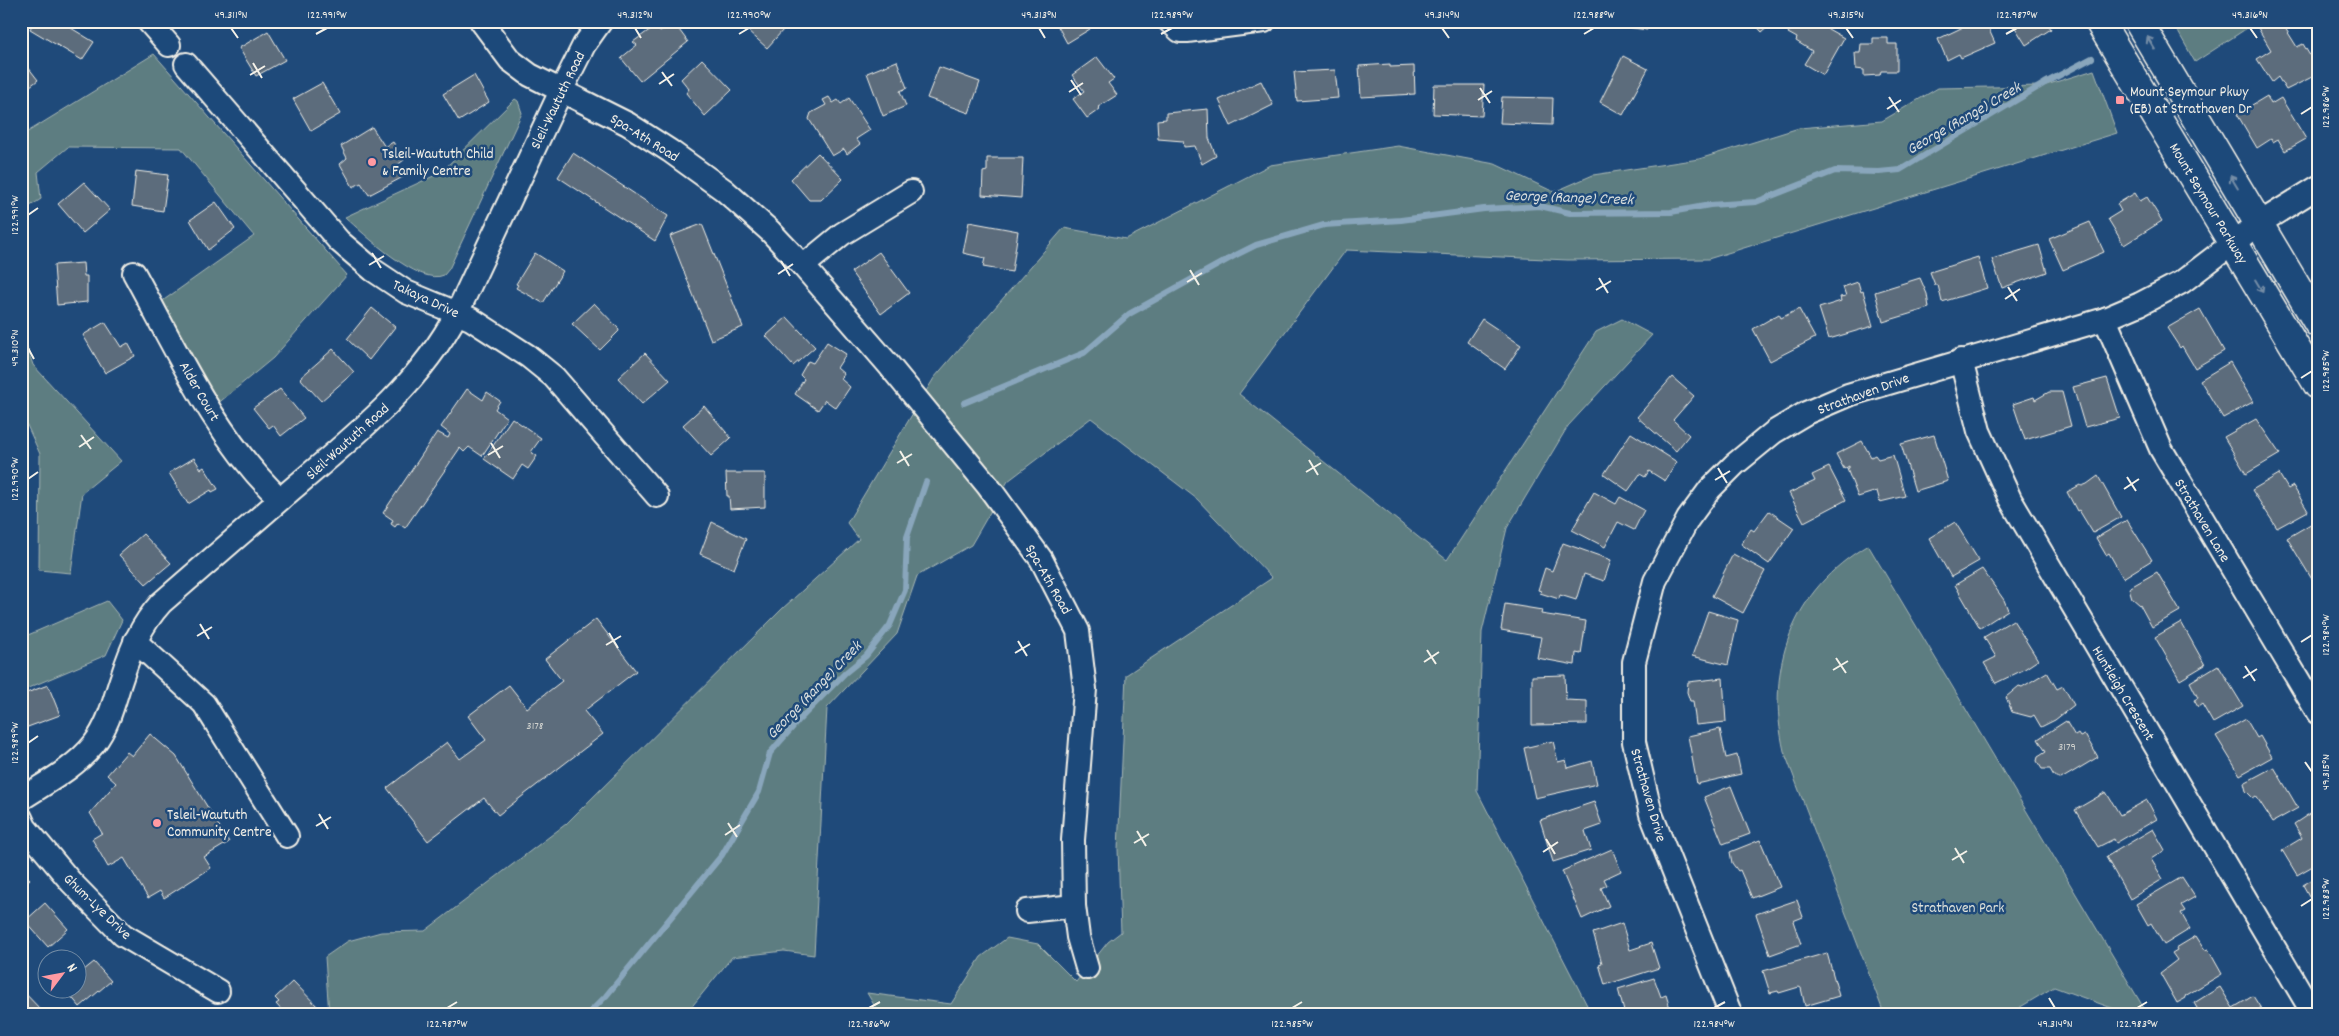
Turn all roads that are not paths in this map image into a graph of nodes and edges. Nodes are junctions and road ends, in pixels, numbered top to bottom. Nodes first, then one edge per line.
1 (148, 21) edge
2 (481, 21) edge
3 (601, 21) edge
4 (1169, 21) edge
5 (1264, 21) edge
6 (2099, 21) edge
7 (2138, 21) edge
8 (169, 45) dead end
9 (186, 64) dead end
10 (561, 90) junction
11 (2318, 187) edge
12 (911, 192) dead end
13 (2258, 224) junction
14 (2234, 244) junction
15 (803, 266) junction
16 (134, 273) dead end
17 (457, 313) junction
18 (2105, 319) junction
19 (2318, 323) edge
20 (1961, 360) junction
21 (2318, 385) edge
22 (657, 496) dead end
23 (280, 499) junction
24 (135, 641) junction
25 (2318, 713) edge
26 (21, 799) edge
27 (21, 818) edge
28 (287, 836) dead end
29 (1074, 906) junction
30 (1027, 912) dead end
31 (1087, 968) dead end
32 (218, 991) dead end
33 (1731, 1015) edge
34 (2314, 1015) edge

1 - 8 street
2 - 10 street, Spa-Ath Road
3 - 10 street, Sleil-Waututh Road
4 - 5 street
6 - 14 main road, Mount Seymour Parkway
13 -> 7 main road
9 - 17 street, Takaya Drive
10 - 15 street, Spa-Ath Road
10 - 17 street, Sleil-Waututh Road
11 - 13 street, Strathaven Drive
12 - 15 street
13 - 14 street, Strathaven Drive
13 - 19 main road
14 - 18 street, Strathaven Drive
14 -> 21 main road, Mount Seymour Parkway
15 - 29 street, Spa-Ath Road
16 - 23 street, Alder Court
17 - 22 street, Takaya Drive
17 - 23 street, Sleil-Waututh Road
18 - 20 street, Strathaven Drive
18 - 25 street, Strathaven Lane
20 - 33 street, Strathaven Drive
20 - 34 street, Huntleigh Crescent
23 - 24 street, Sleil-Waututh Road
24 - 26 street, Sleil-Waututh Road
24 - 28 street
27 - 32 street, Ghum-Lye Drive
29 - 30 street
29 - 31 street, Spa-Ath Road

